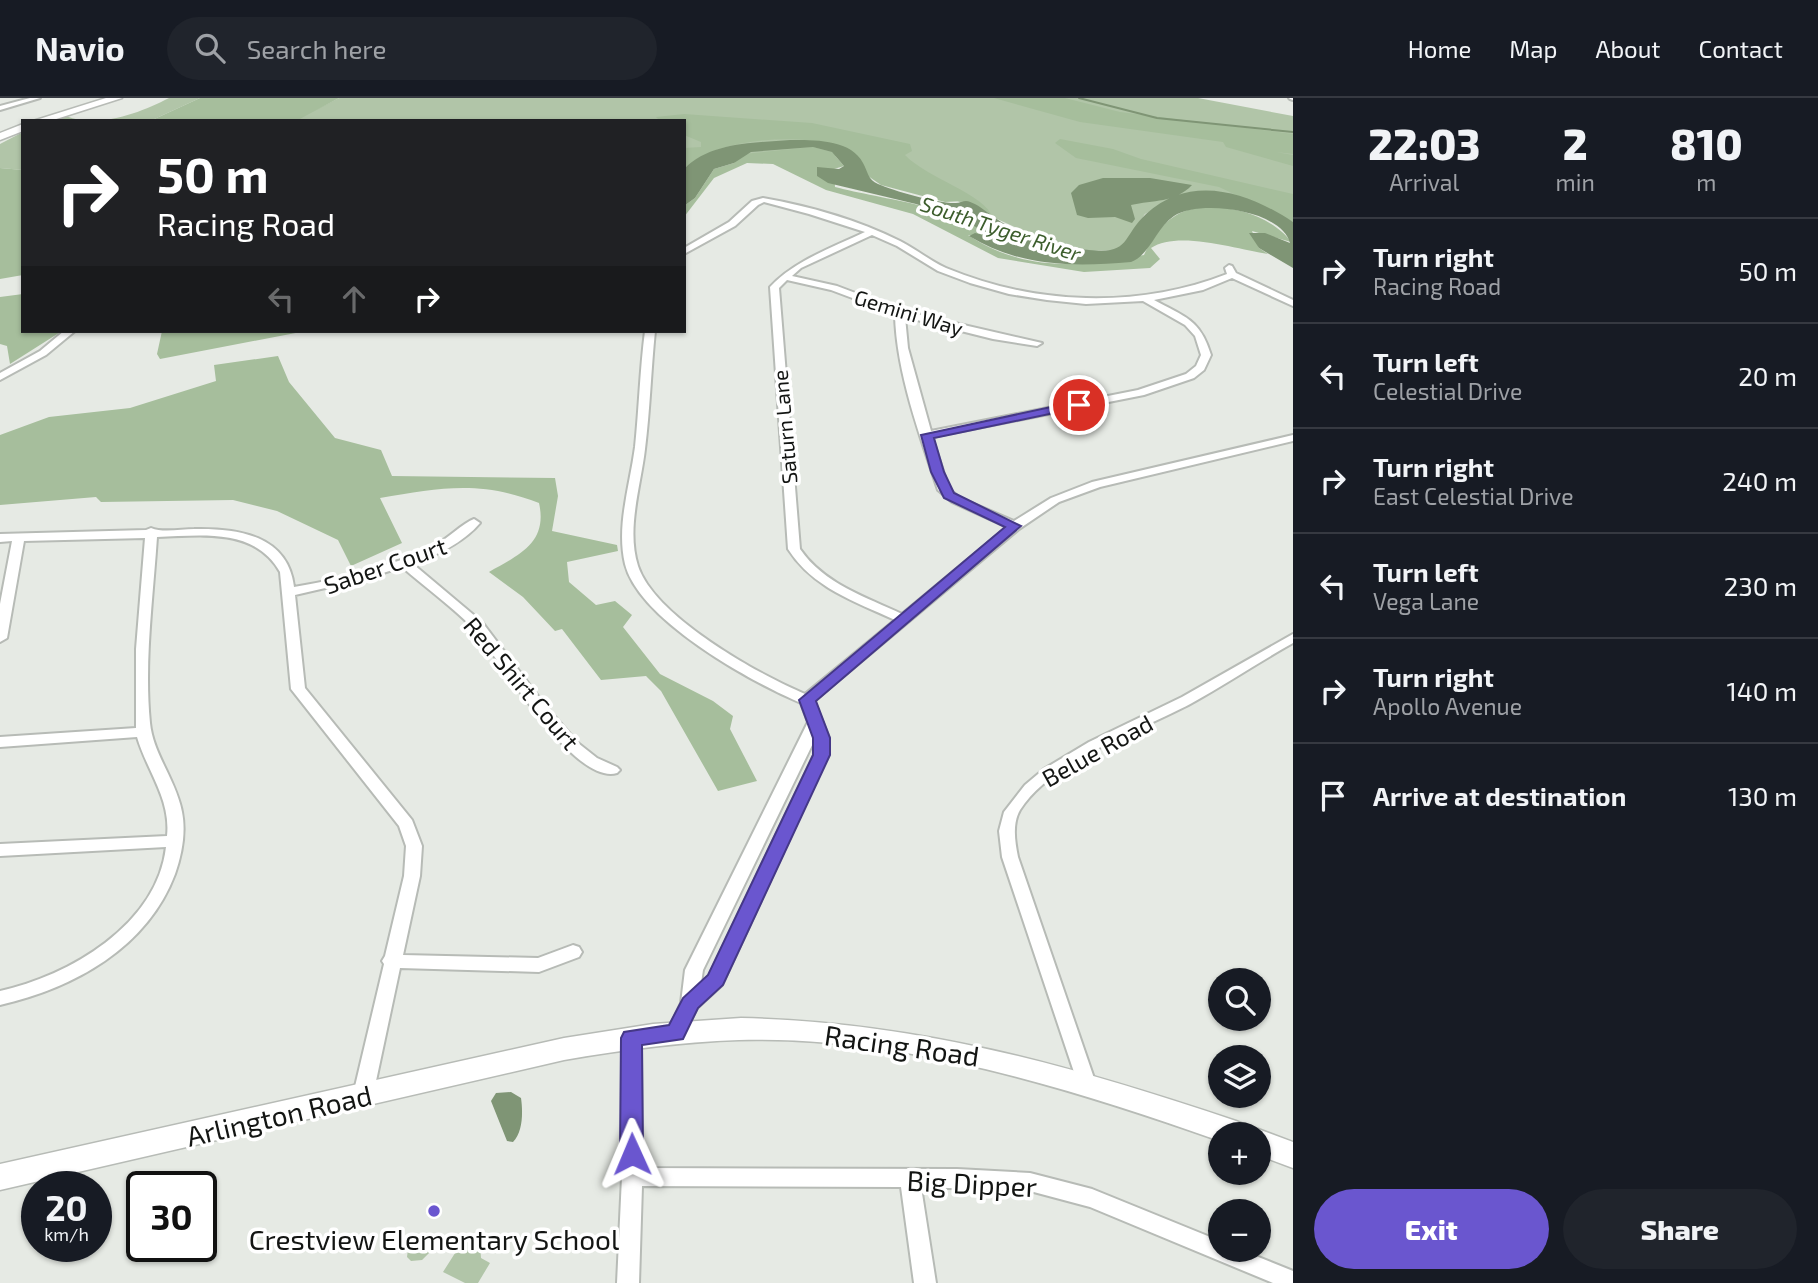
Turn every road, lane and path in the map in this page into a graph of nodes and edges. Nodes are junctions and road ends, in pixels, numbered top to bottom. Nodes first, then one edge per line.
1 (37, 98) edge
2 (115, 98) edge
3 (0, 108) edge
4 (45, 119) edge
5 (21, 128) edge
6 (0, 136) edge
7 (870, 233) junction
8 (686, 251) edge
9 (783, 277) junction
10 (1146, 299) junction
11 (1293, 303) edge
12 (901, 313) junction
13 (68, 333) edge
14 (650, 333) edge
15 (1037, 343) dead end
16 (0, 377) edge
17 (927, 435) junction
18 (1293, 438) edge
19 (474, 523) dead end
20 (1015, 526) junction
21 (151, 532) junction
22 (19, 537) junction
23 (0, 538) edge
24 (403, 562) junction
25 (288, 592) junction
26 (2, 608) edge
27 (901, 618) junction
28 (0, 638) edge
29 (1293, 638) edge
30 (807, 700) junction
31 (815, 723) junction
32 (145, 732) junction
33 (0, 742) edge
34 (612, 770) dead end
35 (175, 841) junction
36 (0, 850) edge
37 (573, 951) dead end
38 (391, 961) junction
39 (0, 998) edge
40 (690, 1003) junction
41 (676, 1033) junction
42 (632, 1038) junction
43 (557, 1052) joint
44 (1087, 1084) junction
45 (363, 1095) junction
46 (1208, 1125) edge
47 (1271, 1147) edge
48 (1293, 1155) edge
49 (0, 1177) edge
50 (632, 1177) junction
51 (910, 1179) junction
52 (1293, 1281) edge
53 (628, 1283) edge
54 (925, 1283) edge

1 - 3 street
2 - 4 street
5 - 6 street
7 - 8 street
7 - 9 street
7 - 10 street
9 - 12 street, Gemini Way
9 - 27 street, Saturn Lane
10 - 11 street
10 - 17 street
12 - 15 street, Gemini Way
12 - 17 street
13 - 16 street
14 - 30 street
17 - 20 street
18 - 20 street
19 - 24 street, Saber Court
20 - 27 street
21 - 22 street
21 - 25 street
21 - 32 street
22 - 23 street
22 - 26 street
24 - 25 street, Saber Court
24 - 34 street, Red Shirt Court
25 - 38 street
26 - 28 street
27 - 30 street
29 - 44 street, Belue Road
30 - 31 street
31 - 40 street
31 - 40 street
32 - 33 street
32 - 35 street
35 - 36 street
35 - 39 street
37 - 38 street
38 - 45 street
40 - 41 street
41 - 42 street, Racing Road
41 - 44 street, Racing Road
42 - 43 street, Racing Road
42 - 50 street
43 - 45 street, Arlington Road
44 - 46 street, Racing Road
45 - 49 street, Arlington Road
47 - 48 street
50 - 51 street, Big Dipper
50 - 53 street
51 - 52 street, Big Dipper
51 - 54 street

